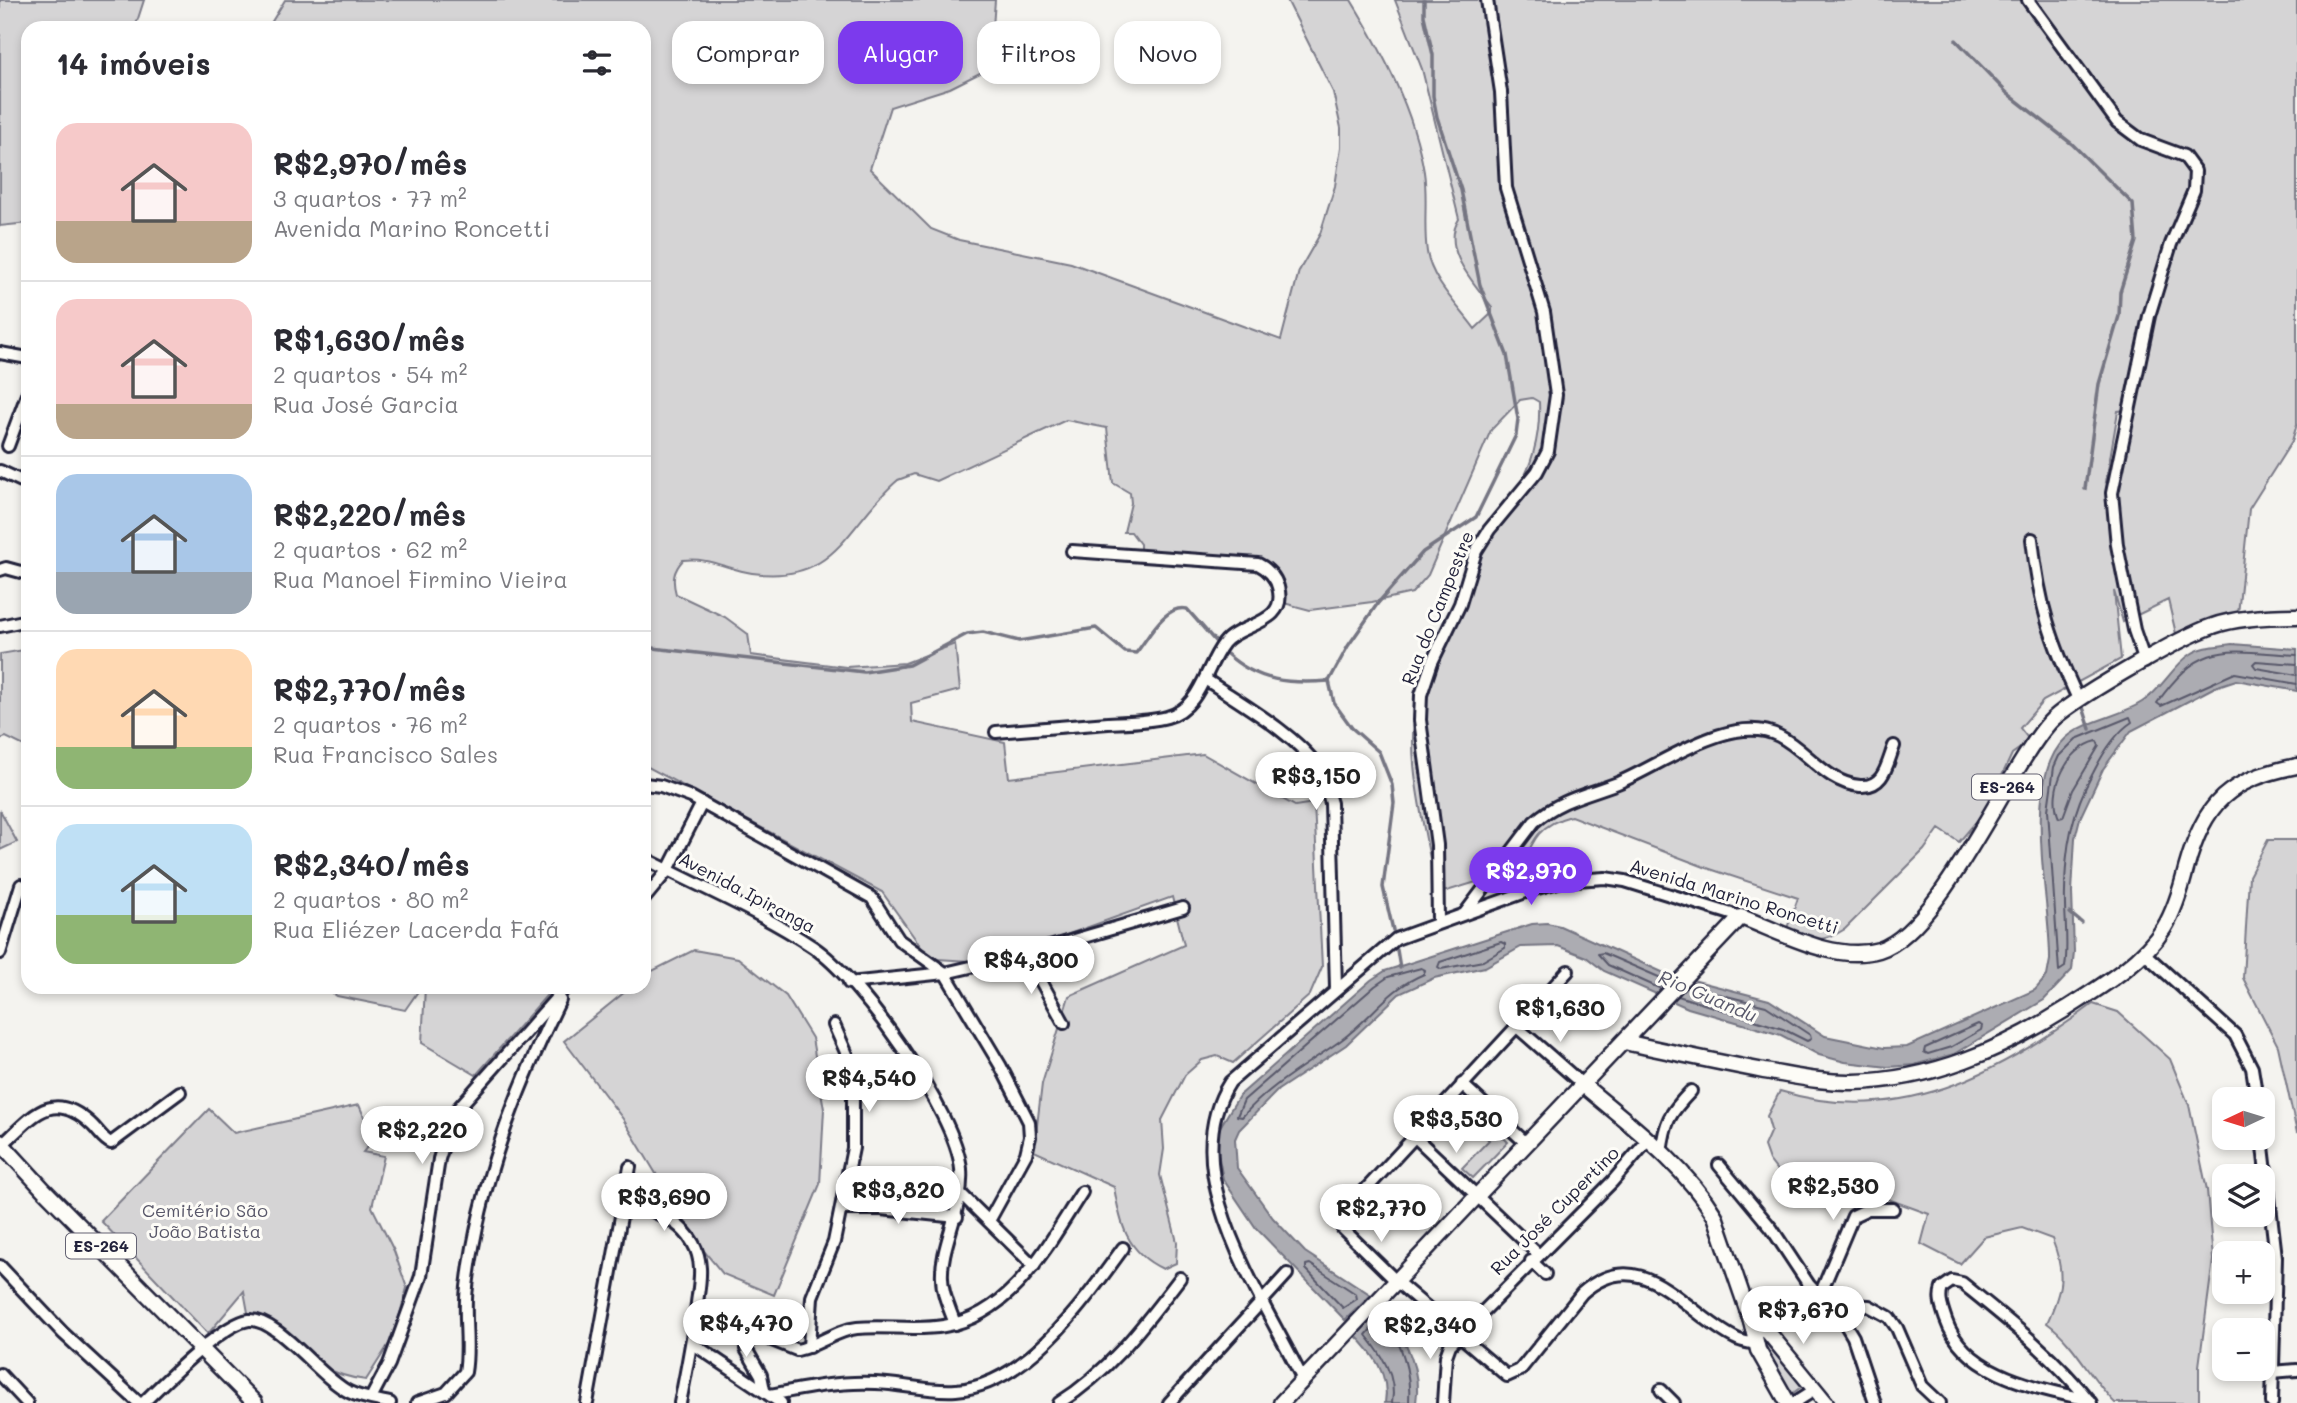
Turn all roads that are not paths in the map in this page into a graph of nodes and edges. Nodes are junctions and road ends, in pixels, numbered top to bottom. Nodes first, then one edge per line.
1 (1487, 0) edge
2 (2028, 0) edge
3 (0, 353) edge
4 (21, 357) edge
5 (21, 411) edge
6 (8, 446) dead end
7 (0, 471) edge
8 (21, 481) edge
9 (2032, 539) dead end
10 (1072, 551) dead end
11 (0, 570) edge
12 (21, 572) edge
13 (2297, 616) edge
14 (21, 622) edge
15 (0, 626) edge
16 (2144, 662) junction
17 (1205, 679) junction
18 (2079, 701) junction
19 (996, 733) dead end
20 (1894, 746) dead end
21 (2297, 766) edge
22 (651, 785) edge
23 (702, 803) junction
24 (651, 862) edge
25 (668, 870) junction
26 (21, 885) dead end
27 (651, 891) edge
28 (1183, 908) dead end
29 (1464, 915) junction
30 (1741, 918) junction
31 (1438, 922) junction
32 (0, 953) edge
33 (2144, 953) junction
34 (1026, 954) junction
35 (1568, 971) dead end
36 (945, 973) junction
37 (849, 983) junction
38 (1336, 988) junction
39 (560, 994) edge
40 (563, 994) edge
41 (1064, 1023) dead end
42 (834, 1025) dead end
43 (1517, 1027) junction
44 (1624, 1042) junction
45 (1462, 1084) junction
46 (1582, 1084) junction
47 (2254, 1087) edge
48 (1691, 1091) dead end
49 (180, 1092) dead end
50 (1415, 1137) junction
51 (1648, 1140) junction
52 (1, 1143) edge
53 (1526, 1143) junction
54 (2263, 1150) edge
55 (1661, 1153) junction
56 (1719, 1166) dead end
57 (630, 1167) dead end
58 (959, 1192) junction
59 (1082, 1192) dead end
60 (1475, 1195) junction
61 (624, 1203) junction
62 (843, 1209) junction
63 (1893, 1209) dead end
64 (957, 1217) junction
65 (989, 1221) junction
66 (1123, 1248) dead end
67 (1534, 1257) junction
68 (0, 1266) edge
69 (1034, 1266) junction
70 (1287, 1274) dead end
71 (1545, 1275) dead end
72 (1180, 1278) dead end
73 (1396, 1281) junction
74 (1261, 1301) junction
75 (1822, 1301) junction
76 (2274, 1318) edge
77 (1751, 1321) junction
78 (955, 1324) junction
79 (1458, 1336) junction
80 (692, 1343) junction
81 (1756, 1344) junction
82 (809, 1347) junction
83 (203, 1348) junction
84 (2297, 1370) edge
85 (2275, 1372) edge
86 (0, 1374) edge
87 (1303, 1380) junction
88 (2272, 1381) edge
89 (1816, 1389) junction
90 (1661, 1390) dead end
91 (767, 1392) junction
92 (370, 1398) junction
93 (2090, 1401) edge
94 (1673, 1402) edge
95 (27, 1403) edge
96 (141, 1403) edge
97 (256, 1403) edge
98 (390, 1403) edge
99 (417, 1403) edge
100 (587, 1403) edge
101 (680, 1403) edge
102 (781, 1403) edge
103 (1059, 1403) edge
104 (1169, 1403) edge
105 (1281, 1403) edge
106 (1443, 1403) edge
107 (1788, 1403) edge
108 (1794, 1403) edge
109 (1826, 1403) edge
110 (1875, 1403) edge
111 (1940, 1403) edge
112 (2272, 1403) edge

1 - 31 street, Rua do Campestre
2 - 16 street
3 - 4 street
5 - 6 street
7 - 8 street
9 - 18 street
10 - 17 street
11 - 12 street
13 - 16 main road, Avenida Marino Roncetti / ES-264
14 - 15 street
16 - 18 main road, Avenida Marino Roncetti / ES-264
17 - 19 street
17 - 38 street
18 - 30 main road, Avenida Marino Roncetti / ES-264
20 - 29 street
21 - 33 main road
22 - 23 street
23 - 25 street
23 - 36 street
24 - 25 street, Avenida Ipiranga
25 - 27 street
25 - 37 street, Avenida Ipiranga
26 - 32 street
28 - 34 street
29 - 30 street, Avenida Marino Roncetti
29 - 31 street, Avenida Marino Roncetti
30 - 44 main road
31 - 38 street, Avenida Marino Roncetti
33 - 44 main road
33 - 47 street
34 - 36 street
34 - 41 street
35 - 43 street
36 - 37 street
36 - 65 street
37 - 58 street, Avenida Ipiranga
38 - 74 street, Avenida Marino Roncetti
39 - 92 street
40 - 99 street
42 - 62 street
43 - 45 street
43 - 46 street
44 - 46 main road
45 - 50 street
45 - 53 street
46 - 51 main road
46 - 53 main road
48 - 55 street
49 - 52 street
50 - 60 street
50 - 73 street
51 - 55 main road
51 - 67 street, Rua José Cupertino
52 - 83 main road, ES-264
53 - 60 main road
54 - 76 street
55 - 77 main road
56 - 75 street
57 - 61 street
58 - 64 street, Avenida Ipiranga
58 - 65 street
59 - 69 street
60 - 67 street
60 - 73 main road
61 - 80 street
61 - 100 street
62 - 64 street
62 - 82 street
63 - 75 street
64 - 78 street, Avenida Ipiranga
65 - 69 street
66 - 91 street
67 - 71 street
67 - 79 street, Rua José Cupertino
68 - 96 street
69 - 78 street
70 - 74 street
72 - 103 street
73 - 79 street
73 - 87 main road
74 - 87 street, Avenida Marino Roncetti
74 - 104 street
75 - 110 street
75 - 111 street
77 - 81 main road
77 - 89 main road
78 - 82 street
79 - 81 street
79 - 106 street
80 - 91 street
80 - 101 street
81 - 107 main road
82 - 91 street
83 - 92 street
83 - 96 street
83 - 97 main road, ES-264
84 - 85 street
86 - 95 street
87 - 105 main road
88 - 112 street
89 - 108 street
89 - 109 main road
90 - 94 street
91 - 102 street
92 - 98 street
93 - 93 street

